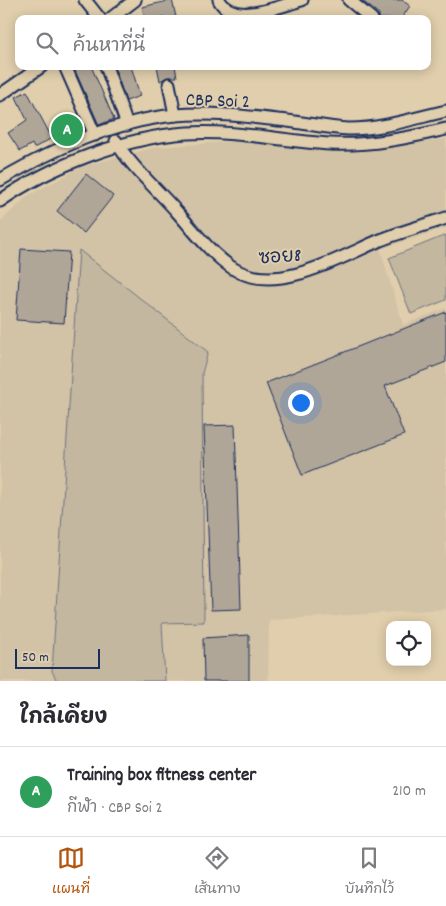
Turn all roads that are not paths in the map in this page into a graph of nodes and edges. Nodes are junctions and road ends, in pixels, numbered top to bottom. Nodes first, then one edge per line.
1 (86, 0) edge
2 (135, 0) edge
3 (219, 0) edge
4 (302, 0) edge
5 (348, 0) edge
6 (97, 15) edge
7 (115, 15) edge
8 (367, 15) edge
9 (36, 70) edge
10 (67, 70) edge
11 (107, 70) edge
12 (169, 84) dead end
13 (0, 95) edge
14 (446, 111) edge
15 (175, 115) junction
16 (127, 125) junction
17 (446, 130) edge
18 (110, 131) junction
19 (95, 135) junction
20 (119, 146) junction
21 (0, 180) edge
22 (0, 201) edge
23 (446, 218) edge

1 - 6 street
2 - 7 street
3 - 4 street
5 - 8 street
9 - 13 street
10 - 19 street
11 - 16 street
12 - 15 street
14 - 15 street, CBP Soi 2
15 - 16 street, CBP Soi 2
16 - 18 street, CBP Soi 2
17 - 20 street, CBP Soi 2
18 - 19 street, CBP Soi 2
18 - 20 street, ซอย8
19 - 21 street, CBP Soi 2
20 - 22 street, CBP Soi 2
20 - 23 street, ซอย8

